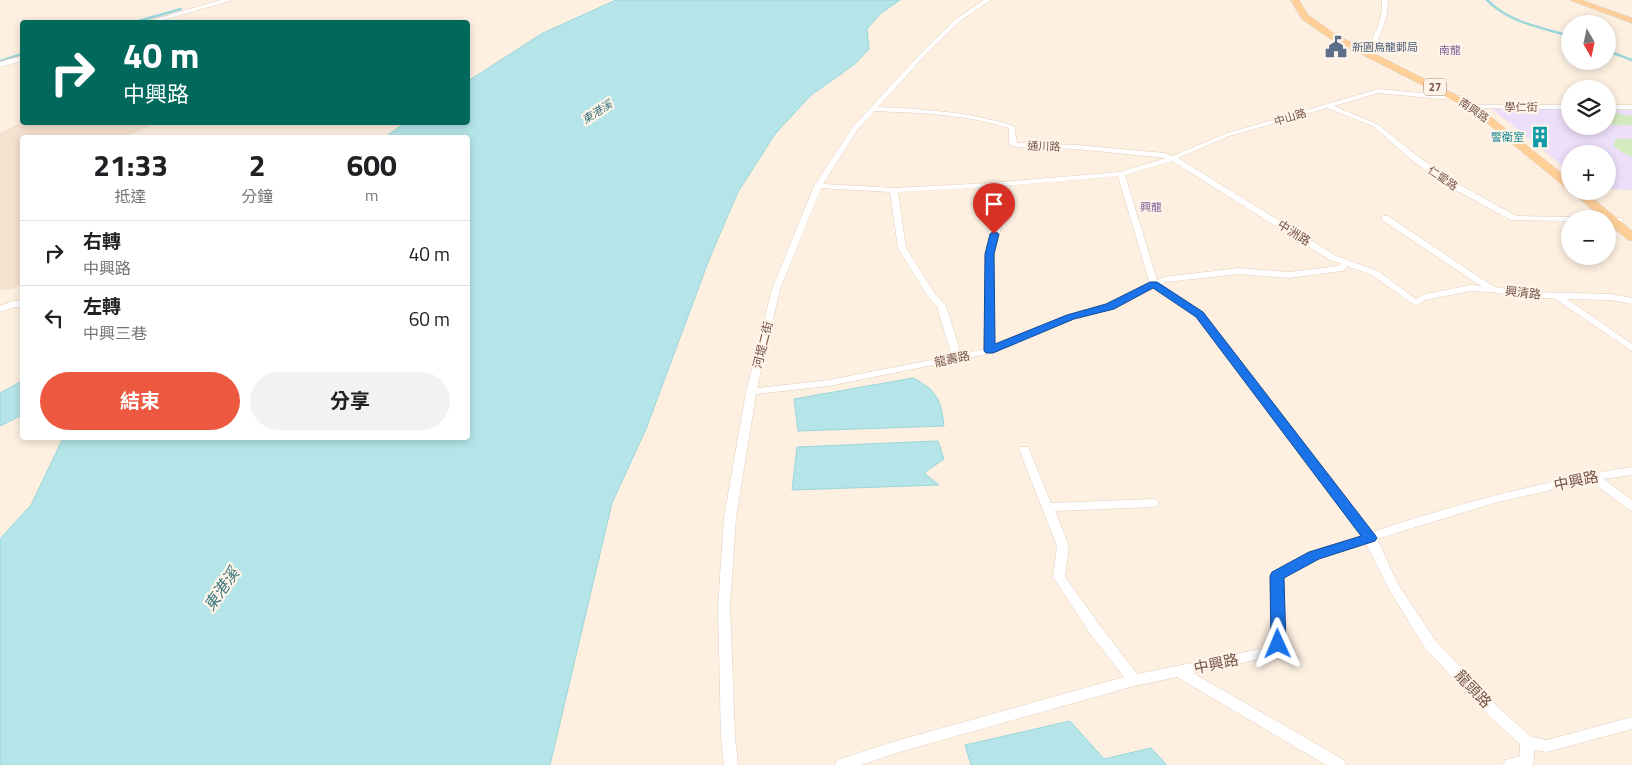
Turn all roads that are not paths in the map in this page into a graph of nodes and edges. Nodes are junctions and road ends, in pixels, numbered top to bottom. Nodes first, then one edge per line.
1 (229, 0) edge
2 (988, 0) edge
3 (1295, 0) edge
4 (1304, 0) edge
5 (1385, 0) edge
6 (1574, 0) edge
7 (1587, 0) edge
8 (1632, 16) edge
9 (156, 20) edge
10 (1632, 21) edge
11 (1366, 50) junction
12 (20, 59) edge
13 (0, 65) edge
14 (1461, 98) junction
15 (1328, 106) junction
16 (1477, 107) junction
17 (1561, 107) edge
18 (1616, 107) edge
19 (1632, 107) edge
20 (872, 109) junction
21 (1173, 158) junction
22 (1561, 172) edge
23 (1121, 174) junction
24 (1561, 178) edge
25 (990, 185) junction
26 (818, 186) junction
27 (894, 190) junction
28 (1588, 200) edge
29 (1594, 200) edge
30 (1601, 210) edge
31 (1603, 210) edge
32 (1385, 218) dead end
33 (1561, 219) edge
34 (1616, 222) edge
35 (1616, 223) edge
36 (1632, 230) edge
37 (1632, 237) edge
38 (1344, 262) junction
39 (1154, 284) junction
40 (1491, 288) junction
41 (1556, 296) junction
42 (1632, 301) edge
43 (1416, 303) joint
44 (20, 304) edge
45 (0, 309) edge
46 (1632, 348) edge
47 (989, 351) junction
48 (954, 359) junction
49 (751, 392) junction
50 (1024, 449) dead end
51 (1632, 471) edge
52 (1593, 477) junction
53 (1153, 503) dead end
54 (1632, 506) edge
55 (1048, 507) junction
56 (1370, 538) junction
57 (1180, 672) junction
58 (1134, 680) junction
59 (1632, 723) edge
60 (1526, 742) junction
61 (731, 765) edge
62 (842, 765) edge
63 (1339, 765) edge
64 (1510, 765) edge

1 - 9 main road
2 - 20 street, 河堤二街
3 - 11 main road, 南興路 / 27
4 - 11 main road, 南興路 / 27
5 - 11 street
6 - 10 main road
7 - 8 main road
11 - 14 main road, 南興路 / 27
12 - 13 main road
14 - 15 street, 中山路
14 - 16 main road, 南興路 / 27
15 - 21 street, 中山路
15 - 33 street, 仁愛路
16 - 17 street, 學仁街
16 - 22 main road, 南興路 / 27
16 - 24 main road, 南興路 / 27
18 - 19 street
20 - 21 street, 通川路
20 - 26 street, 河堤二街
21 - 23 street, 中山路
21 - 38 street, 中洲路
23 - 25 street, 中山路
23 - 39 street
25 - 27 street, 中山路
25 - 47 street
26 - 27 street, 中山路
26 - 49 street, 河堤二街
27 - 48 street
28 - 30 main road
29 - 31 main road
32 - 40 street
34 - 36 main road
35 - 37 main road
38 - 39 street, 龍壽路
38 - 43 street, 中洲路
39 - 47 street, 龍壽路
39 - 56 street, 龍頭路
40 - 41 street, 興清路
40 - 43 street, 興清路
41 - 42 street, 興清路
41 - 46 street
44 - 45 street
47 - 48 street, 龍壽路
48 - 49 street, 龍壽路
49 - 61 street, 河堤二街
50 - 55 street
51 - 52 street, 中興路
52 - 54 street
52 - 56 street, 中興路
53 - 55 street
55 - 58 street
56 - 57 street, 中興路
56 - 60 street, 龍頭路
57 - 58 street, 中興路
57 - 63 street
58 - 62 street, 中興路
59 - 60 street
60 - 64 street

